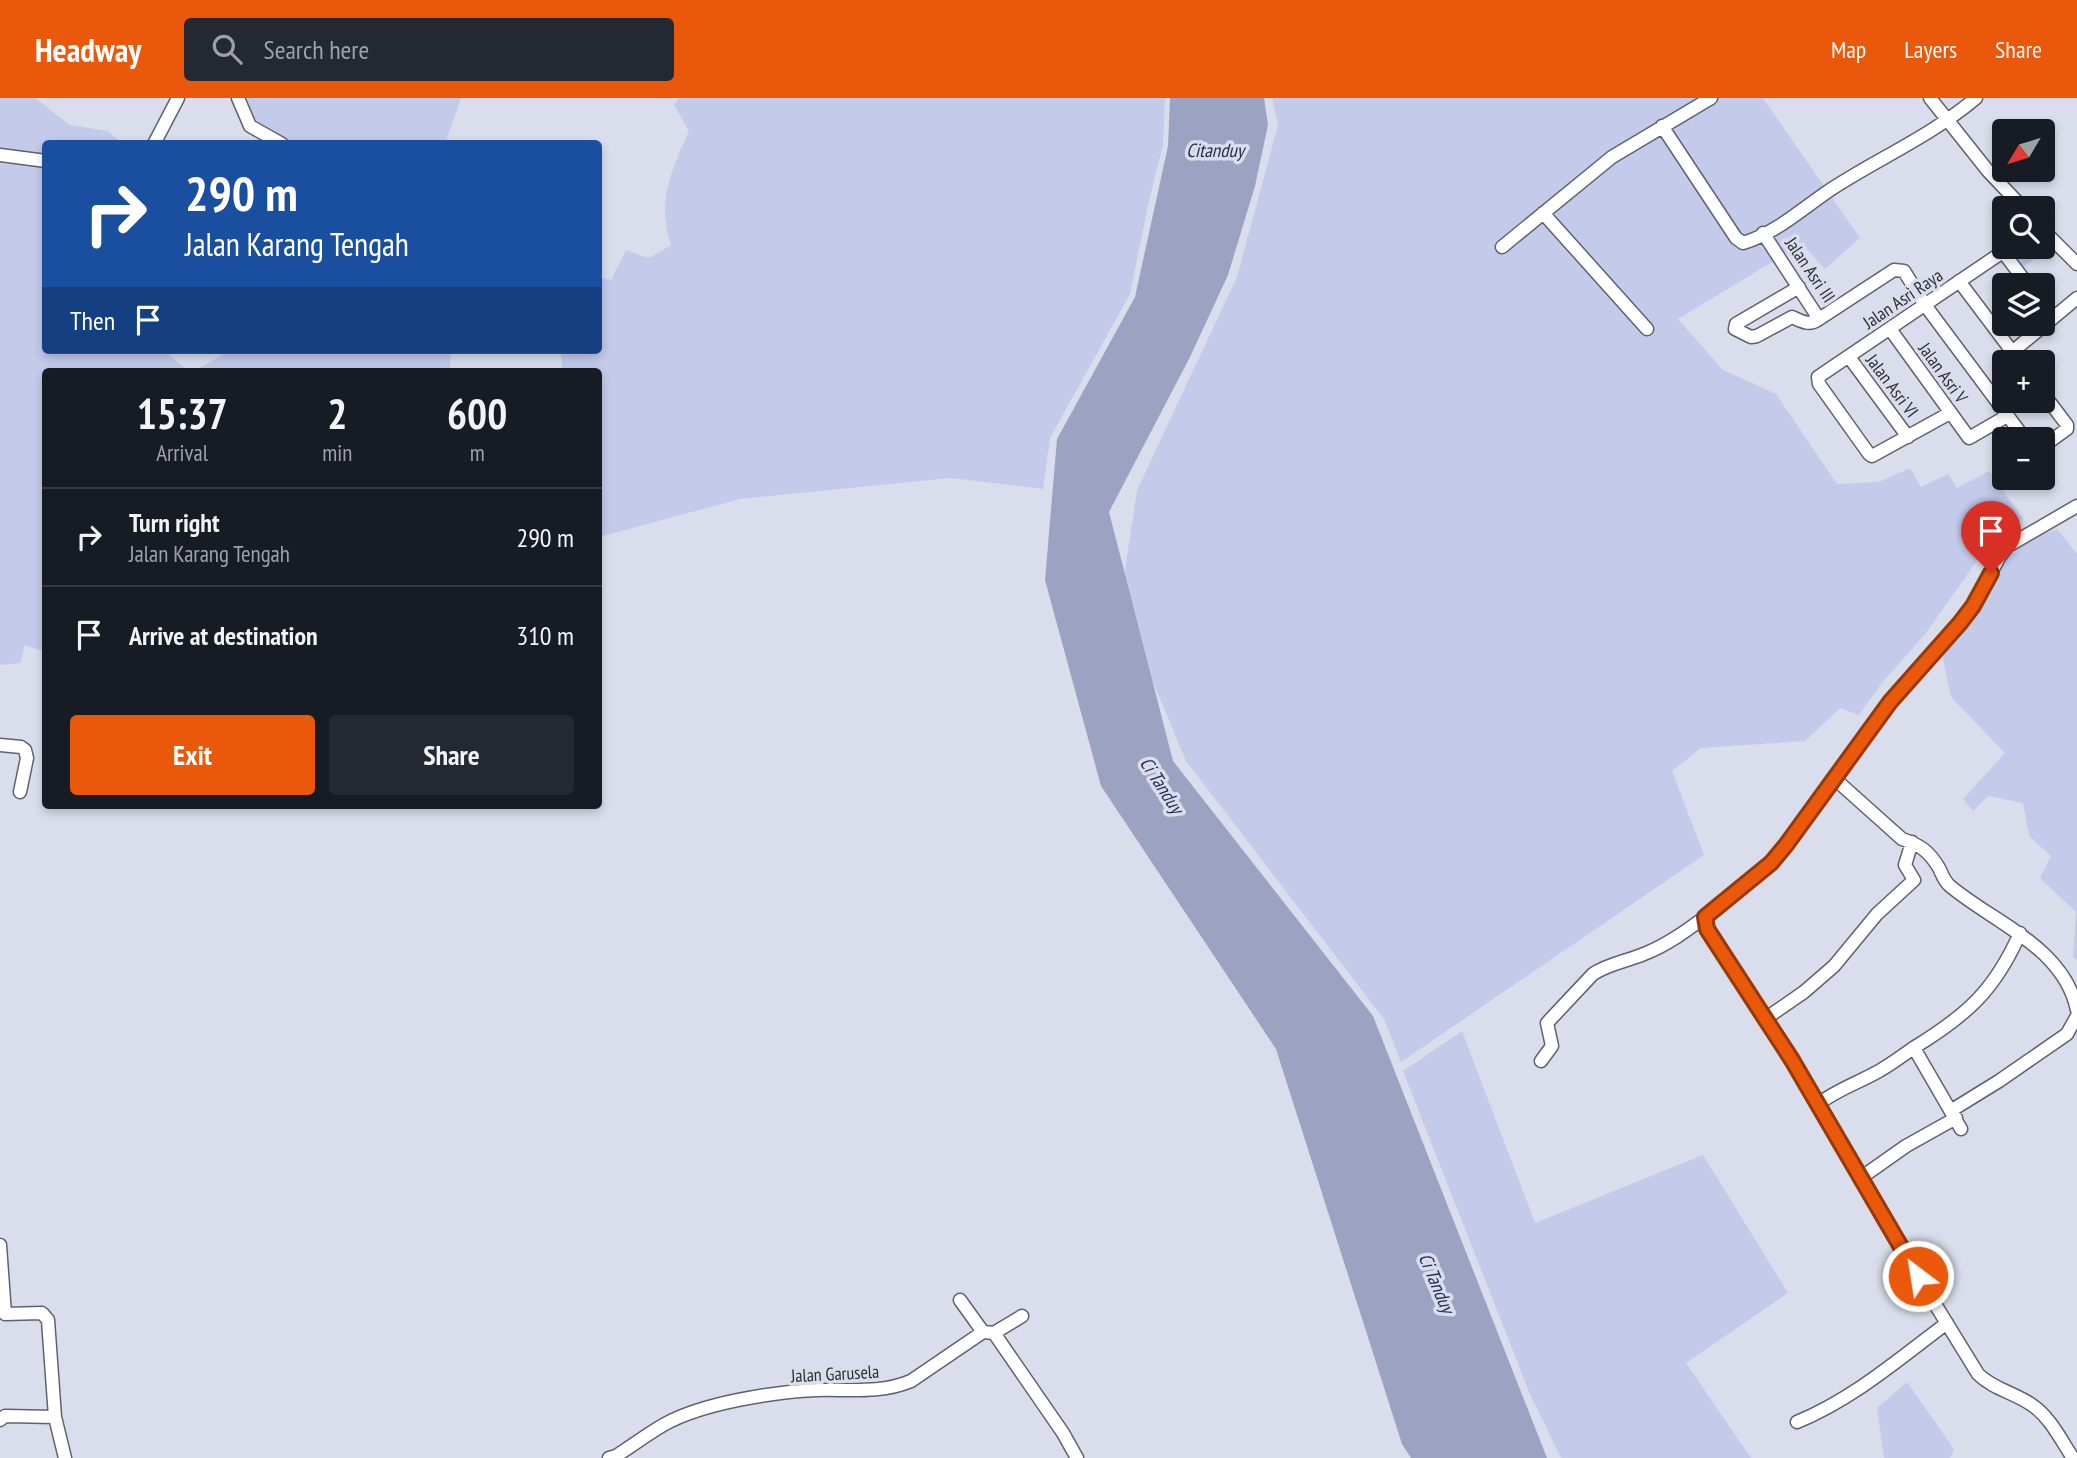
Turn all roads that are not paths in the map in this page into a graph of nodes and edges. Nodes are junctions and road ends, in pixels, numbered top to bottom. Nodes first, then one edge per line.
1 (178, 98) edge
2 (238, 98) edge
3 (1711, 98) edge
4 (1930, 98) edge
5 (1976, 98) edge
6 (1949, 121) junction
7 (1662, 126) junction
8 (156, 140) edge
9 (275, 140) edge
10 (0, 155) edge
11 (42, 160) edge
12 (2012, 196) edge
13 (1543, 213) junction
14 (1763, 233) junction
15 (2055, 240) edge
16 (1502, 247) dead end
17 (2075, 258) edge
18 (1992, 259) edge
19 (1959, 281) junction
20 (1799, 287) junction
21 (1782, 298) junction
22 (2077, 298) edge
23 (1925, 305) junction
24 (2055, 316) edge
25 (1792, 317) junction
26 (1819, 319) junction
27 (1647, 329) dead end
28 (1890, 329) junction
29 (2035, 336) edge
30 (2011, 350) edge
31 (2022, 350) edge
32 (1849, 357) junction
33 (2055, 409) edge
34 (1950, 413) junction
35 (2007, 416) junction
36 (2016, 427) edge
37 (1908, 437) junction
38 (2055, 438) edge
39 (2077, 506) edge
40 (0, 745) edge
41 (1836, 780) junction
42 (20, 792) dead end
43 (1912, 842) junction
44 (1705, 917) junction
45 (2020, 933) junction
46 (2077, 1010) edge
47 (2077, 1016) edge
48 (1765, 1019) junction
49 (1914, 1048) junction
50 (1541, 1061) dead end
51 (1817, 1105) junction
52 (1956, 1119) junction
53 (1862, 1177) junction
54 (0, 1245) edge
55 (960, 1300) dead end
56 (3, 1314) edge
57 (1022, 1316) dead end
58 (1947, 1323) junction
59 (989, 1332) junction
60 (55, 1418) junction
61 (0, 1420) edge
62 (1797, 1422) dead end
63 (65, 1458) edge
64 (609, 1458) edge
65 (1077, 1458) edge
66 (2073, 1458) edge

1 - 8 street
2 - 9 street
3 - 7 street
4 - 6 street
5 - 6 street
6 - 12 street
6 - 14 street
7 - 13 street
7 - 14 street
10 - 11 street
13 - 16 street
13 - 27 street
14 - 20 street, Jalan Asri III
15 - 17 street
18 - 19 street, Jalan Asri Raya
19 - 23 street, Jalan Asri Raya
19 - 30 street
20 - 21 street
20 - 26 street, Jalan Asri III
21 - 25 street
21 - 25 street
22 - 24 street
23 - 26 street, Jalan Asri III
23 - 28 street, Jalan Asri Raya
23 - 35 street
25 - 26 street
28 - 32 street, Jalan Asri Raya
28 - 34 street, Jalan Asri V
29 - 31 street
32 - 37 street, Jalan Asri VI
32 - 37 street, Jalan Asri Raya
33 - 38 street
34 - 35 street, Jalan Asri V
34 - 37 street
35 - 36 street
39 - 41 street
40 - 42 street
41 - 43 street
41 - 44 street
43 - 45 street
43 - 48 street
44 - 48 street
44 - 50 street
45 - 46 street
45 - 49 street
47 - 52 street
48 - 51 street
49 - 51 street
49 - 52 street
51 - 53 street
52 - 53 street
53 - 58 street
54 - 56 street
55 - 59 street
56 - 60 street
57 - 59 street, Jalan Garusela
58 - 62 street
58 - 66 street
59 - 64 street, Jalan Garusela
59 - 65 street
60 - 61 street
60 - 63 street

